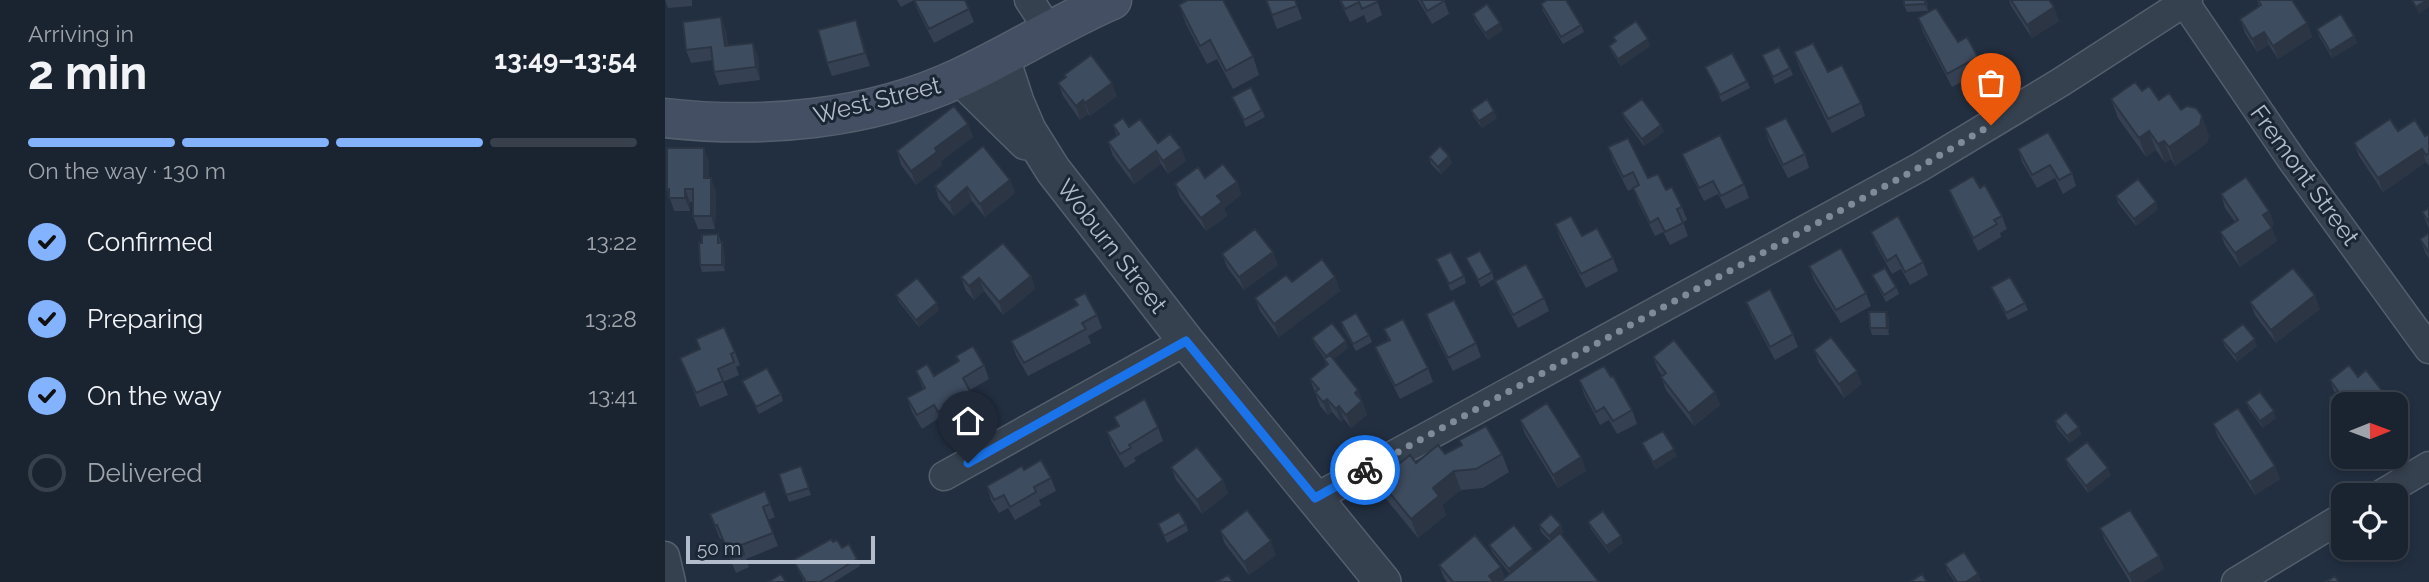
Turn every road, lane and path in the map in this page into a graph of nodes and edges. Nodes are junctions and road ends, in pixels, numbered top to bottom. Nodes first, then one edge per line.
1 (1112, 0) edge
2 (2185, 1) edge
3 (1039, 15) edge
4 (1001, 56) junction
5 (961, 78) junction
6 (665, 118) edge
7 (1053, 170) junction
8 (1186, 341) junction
9 (2429, 349) edge
10 (2429, 466) edge
11 (944, 476) dead end
12 (2400, 483) edge
13 (1315, 498) junction
14 (2331, 524) edge
15 (665, 556) edge
16 (671, 582) edge
17 (1384, 582) edge
18 (2236, 582) edge

1 - 3 main road, West Street
2 - 9 street, Fremont Street
2 - 13 street
3 - 4 main road, West Street
4 - 5 main road, West Street
4 - 7 street, Woburn Street
5 - 6 main road, West Street
5 - 7 street, Woburn Street
7 - 8 street, Woburn Street
8 - 11 street
8 - 13 street, Woburn Street
10 - 12 street
13 - 17 street, Woburn Street
14 - 18 street
15 - 16 street

